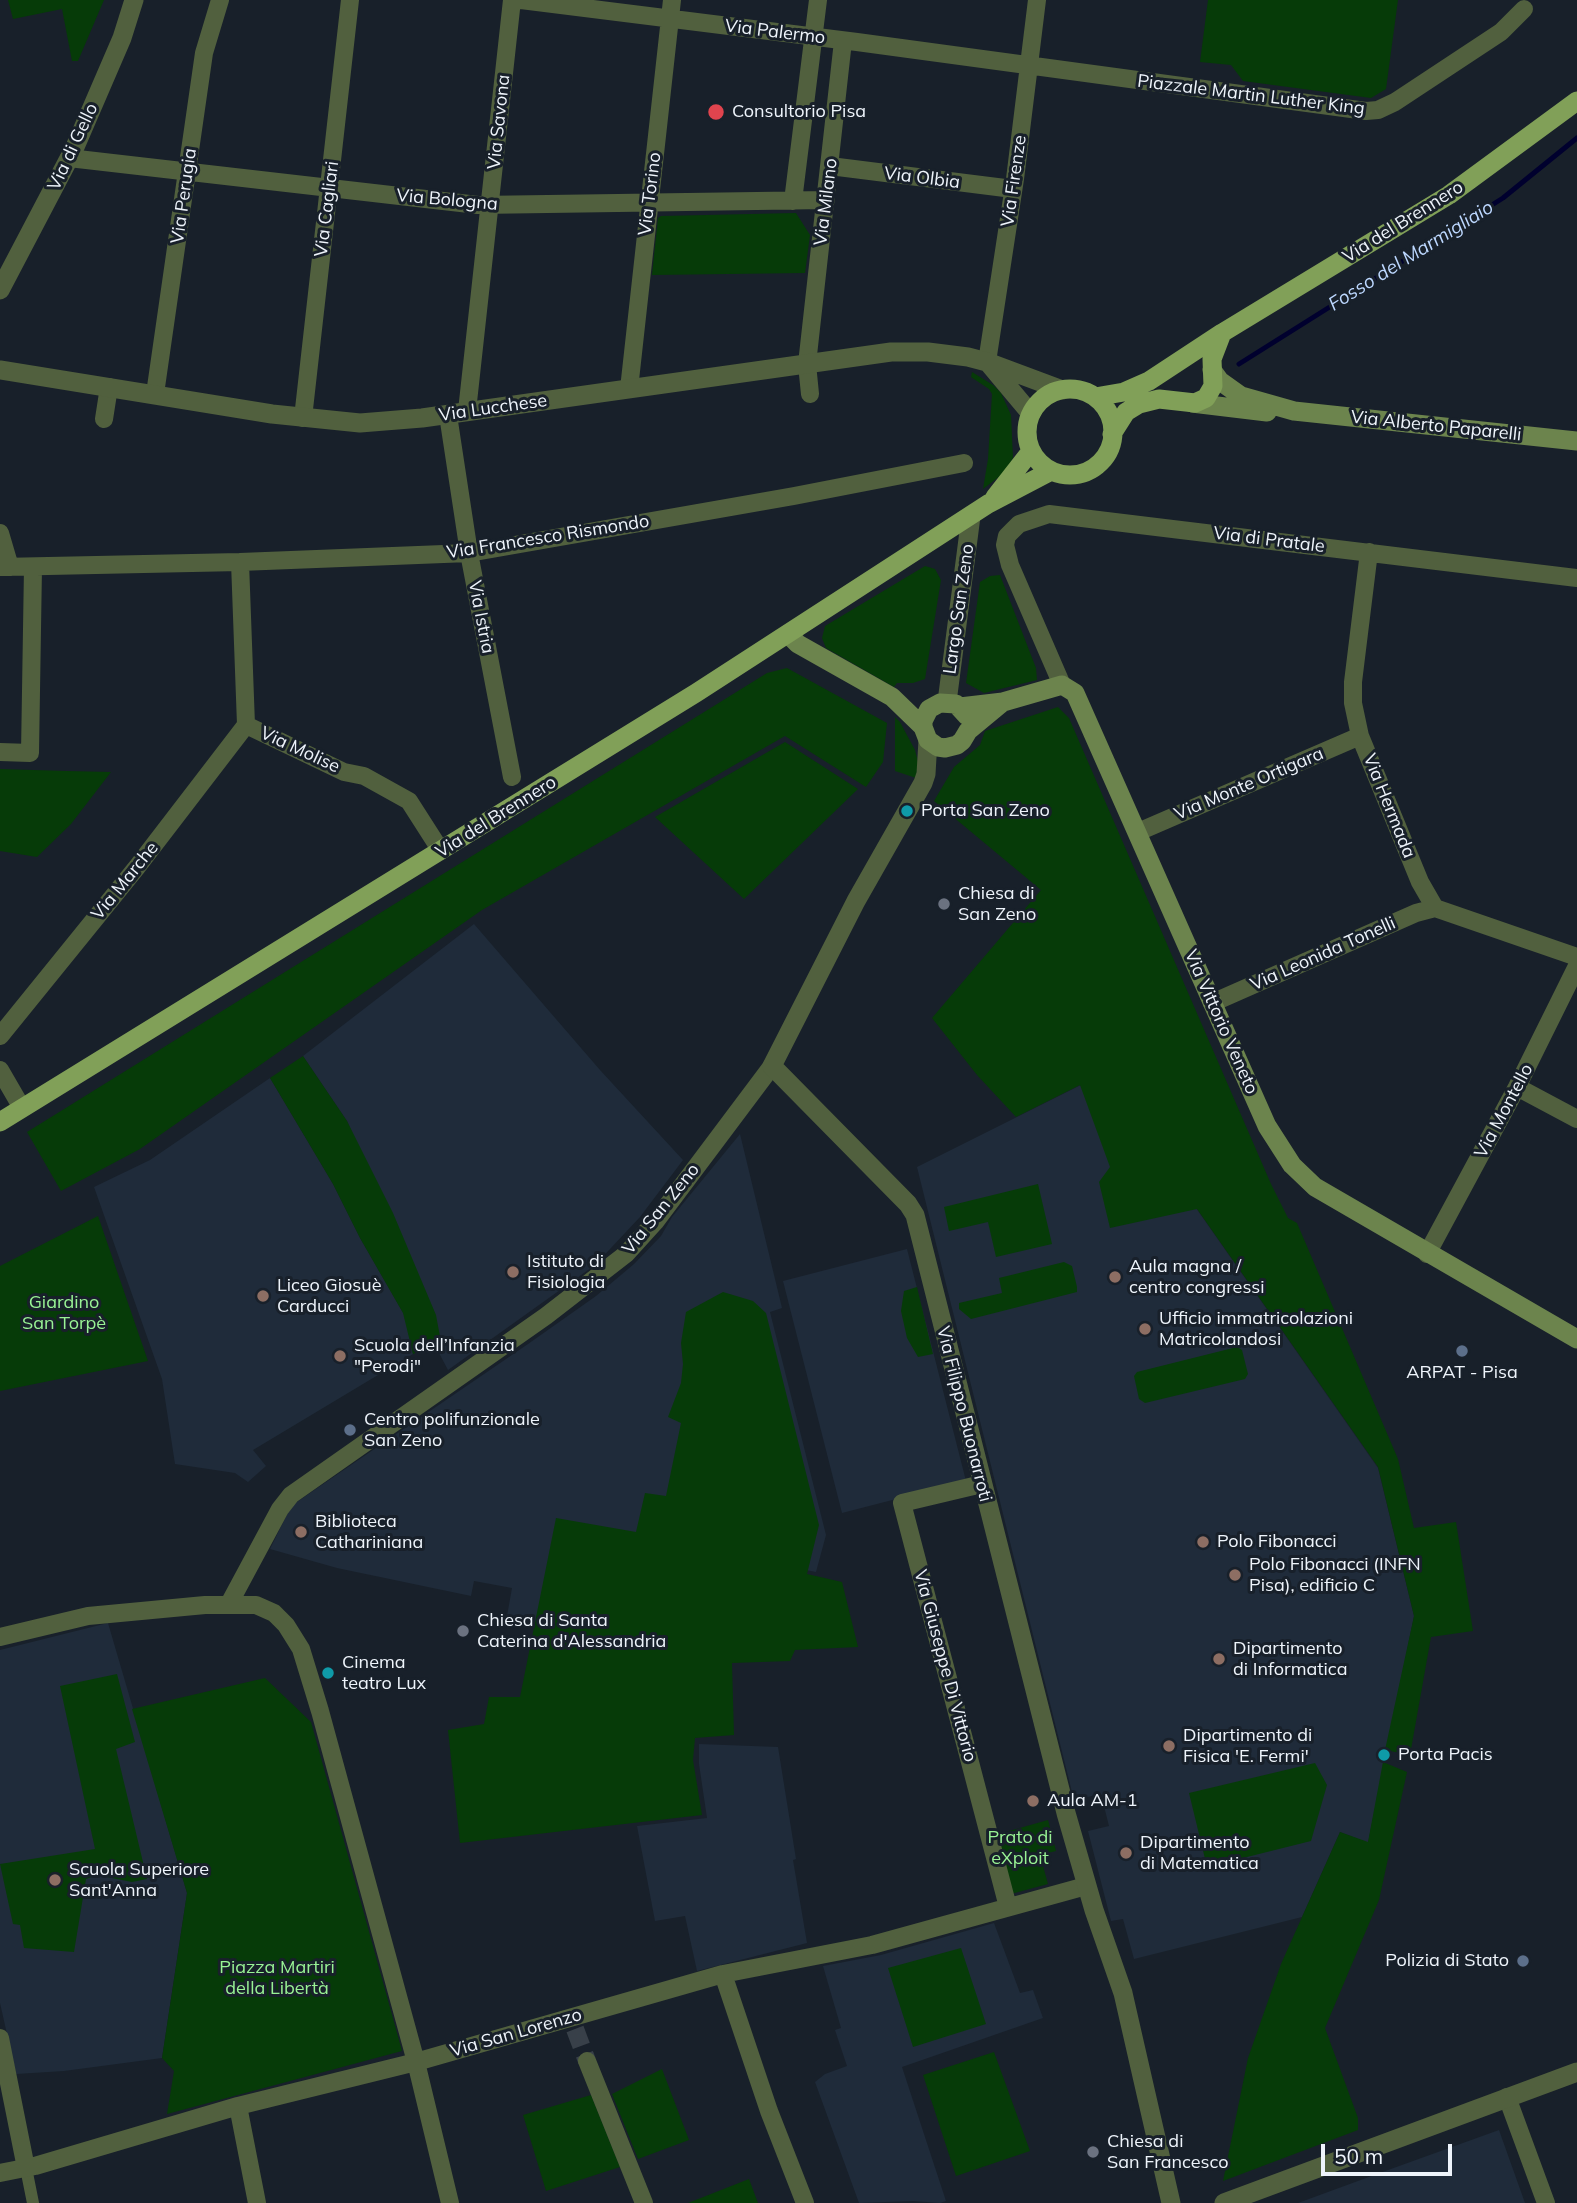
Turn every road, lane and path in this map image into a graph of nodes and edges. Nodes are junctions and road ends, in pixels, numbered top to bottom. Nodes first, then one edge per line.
1 (134, 0) edge
2 (220, 0) edge
3 (350, 0) edge
4 (512, 0) edge
5 (521, 0) edge
6 (672, 0) edge
7 (818, 0) edge
8 (1038, 0) edge
9 (1524, 9) dead end
10 (670, 20) junction
11 (813, 37) junction
12 (843, 41) junction
13 (1029, 66) junction
14 (1577, 101) edge
15 (69, 158) junction
16 (830, 166) junction
17 (188, 172) junction
18 (330, 189) junction
19 (1013, 190) junction
20 (826, 200) junction
21 (793, 201) junction
22 (650, 202) junction
23 (489, 205) junction
24 (0, 290) edge
25 (1222, 334) junction
26 (1181, 361) junction
27 (987, 362) junction
28 (807, 364) junction
29 (0, 370) edge
30 (1212, 370) junction
31 (109, 387) junction
32 (629, 389) junction
33 (1062, 390) junction
34 (155, 394) junction
35 (810, 394) dead end
36 (1095, 397) junction
37 (1192, 403) junction
38 (1294, 411) junction
39 (458, 413) junction
40 (1031, 414) junction
41 (303, 418) junction
42 (104, 419) dead end
43 (1112, 434) junction
44 (1577, 441) edge
45 (1031, 451) junction
46 (964, 463) dead end
47 (1051, 471) junction
48 (988, 504) junction
49 (971, 516) junction
50 (0, 533) edge
51 (1369, 552) junction
52 (469, 553) junction
53 (240, 562) junction
54 (5, 567) edge
55 (33, 567) junction
56 (1014, 575) joint
57 (1577, 578) edge
58 (788, 634) junction
59 (1062, 685) junction
60 (1003, 702) junction
61 (953, 704) junction
62 (246, 724) junction
63 (925, 734) junction
64 (1360, 736) junction
65 (963, 738) junction
66 (0, 752) edge
67 (926, 774) junction
68 (512, 777) dead end
69 (1138, 831) junction
70 (442, 851) junction
71 (1435, 908) junction
72 (1577, 957) edge
73 (1577, 966) edge
74 (1212, 1003) junction
75 (0, 1036) edge
76 (772, 1066) junction
77 (0, 1070) edge
78 (1517, 1087) junction
79 (22, 1108) junction
80 (1577, 1119) edge
81 (0, 1122) edge
82 (1427, 1254) junction
83 (1577, 1339) edge
84 (982, 1484) junction
85 (229, 1604) junction
86 (0, 1637) edge
87 (1086, 1886) junction
88 (1008, 1907) junction
89 (723, 1974) junction
90 (0, 2038) edge
91 (587, 2061) tunnel mouth
92 (416, 2062) junction
93 (1577, 2072) edge
94 (1507, 2097) junction
95 (239, 2106) junction
96 (26, 2168) junction
97 (0, 2173) edge
98 (33, 2203) edge
99 (257, 2203) edge
100 (450, 2203) edge
101 (644, 2203) edge
102 (805, 2203) edge
103 (1171, 2203) edge
104 (1224, 2203) edge
105 (1546, 2203) edge

1 - 15 street, Via di Gello
2 - 17 street, Via Perugia
3 - 18 street, Via Cagliari
4 - 23 street, Via Savona
5 - 10 street, Via Palermo
6 - 10 street, Via Torino
7 - 11 street, Via Milano
8 - 13 street, Via Firenze
9 - 13 street, Piazzale Martin Luther King
10 - 11 street, Via Palermo
10 - 22 street, Via Torino
11 - 12 street, Via Palermo
11 - 21 street, Via Milano
12 - 13 street, Via Palermo
12 - 16 street, Via Milano
13 - 19 street, Via Firenze
14 - 25 main road, Via del Brennero
15 - 17 street, Via Bologna
15 - 24 street, Via di Gello
16 - 19 street, Via Olbia
16 - 20 street, Via Milano
17 - 18 street, Via Bologna
17 - 34 street, Via Perugia
18 - 23 street, Via Bologna
18 - 41 street, Via Cagliari
19 - 27 street, Via Firenze
20 - 21 street, Via Bologna
20 - 28 street, Via Milano
21 - 22 street, Via Bologna
22 - 23 street, Via Bologna
22 - 32 street, Via Torino
23 - 39 street, Via Savona
25 - 26 main road, Via del Brennero
25 - 30 main road
26 - 30 main road
26 - 36 main road, Via del Brennero
27 - 28 street, Via Lucchese
27 - 33 street, Via Lucchese
27 - 40 street
28 - 32 street, Via Lucchese
28 - 35 street, Via Milano
29 - 31 street, Via Lucchese
30 - 37 main road
30 - 38 main road, Via Alberto Paparelli
31 - 34 street, Via Lucchese
31 - 42 street
32 - 39 street, Via Lucchese
33 - 36 main road
33 - 40 main road
34 - 41 street, Via Lucchese
36 - 43 main road
37 - 38 main road, Via Alberto Paparelli
37 - 43 main road
38 - 44 main road, Via Alberto Paparelli
39 - 41 street, Via Lucchese
39 - 52 street, Via Istria
40 - 45 main road
43 - 47 main road
45 - 47 main road
45 - 48 main road, Via del Brennero
46 - 52 street, Via Francesco Rismondo
47 - 48 main road, Via del Brennero
48 - 49 main road, Via del Brennero
49 - 58 main road, Via del Brennero
49 - 61 street, Largo San Zeno
50 - 54 street
51 - 56 street, Via di Pratale
51 - 57 street, Via di Pratale
51 - 64 street, Via Hermada
52 - 53 street, Via Francesco Rismondo
52 - 68 street, Via Istria
53 - 55 street, Via Francesco Rismondo
53 - 62 street, Via Molise
54 - 55 street, Via Francesco Rismondo
55 - 66 street
56 - 59 street, Via Vittorio Veneto
58 - 63 main road
58 - 70 main road, Via del Brennero
59 - 60 main road
59 - 69 main road, Via Vittorio Veneto
60 - 61 main road
60 - 65 main road
61 - 63 main road
61 - 65 main road, Largo San Zeno
62 - 70 street, Via Molise
62 - 75 street, Via Marche
63 - 65 main road
63 - 67 street, Via San Zeno
64 - 69 street, Via Monte Ortigara
64 - 71 street, Via Hermada
65 - 67 street, Via San Zeno
67 - 76 street, Via San Zeno
69 - 74 main road, Via Vittorio Veneto
70 - 79 main road, Via del Brennero
71 - 72 street
71 - 74 street, Via Leonida Tonelli
73 - 78 street, Via Montello
74 - 82 main road, Via Vittorio Veneto
76 - 84 street, Via Filippo Buonarroti
76 - 85 street, Via San Zeno
77 - 79 street
78 - 80 street
78 - 82 street, Via Montello
79 - 81 main road, Via del Brennero
82 - 83 main road, Via Vittorio Veneto
84 - 87 street, Via Filippo Buonarroti
84 - 88 street, Via Giuseppe Di Vittorio
85 - 86 street
85 - 92 street
87 - 88 street, Via San Lorenzo
87 - 103 street, Via Filippo Buonarroti
88 - 89 street, Via San Lorenzo
89 - 92 street, Via San Lorenzo
89 - 102 street
90 - 96 street
91 - 101 street
92 - 95 street, Via San Lorenzo
92 - 100 street
93 - 94 street
94 - 104 street
94 - 105 street
95 - 96 street, Via San Lorenzo
95 - 99 street
96 - 97 street, Via San Lorenzo
96 - 98 street

